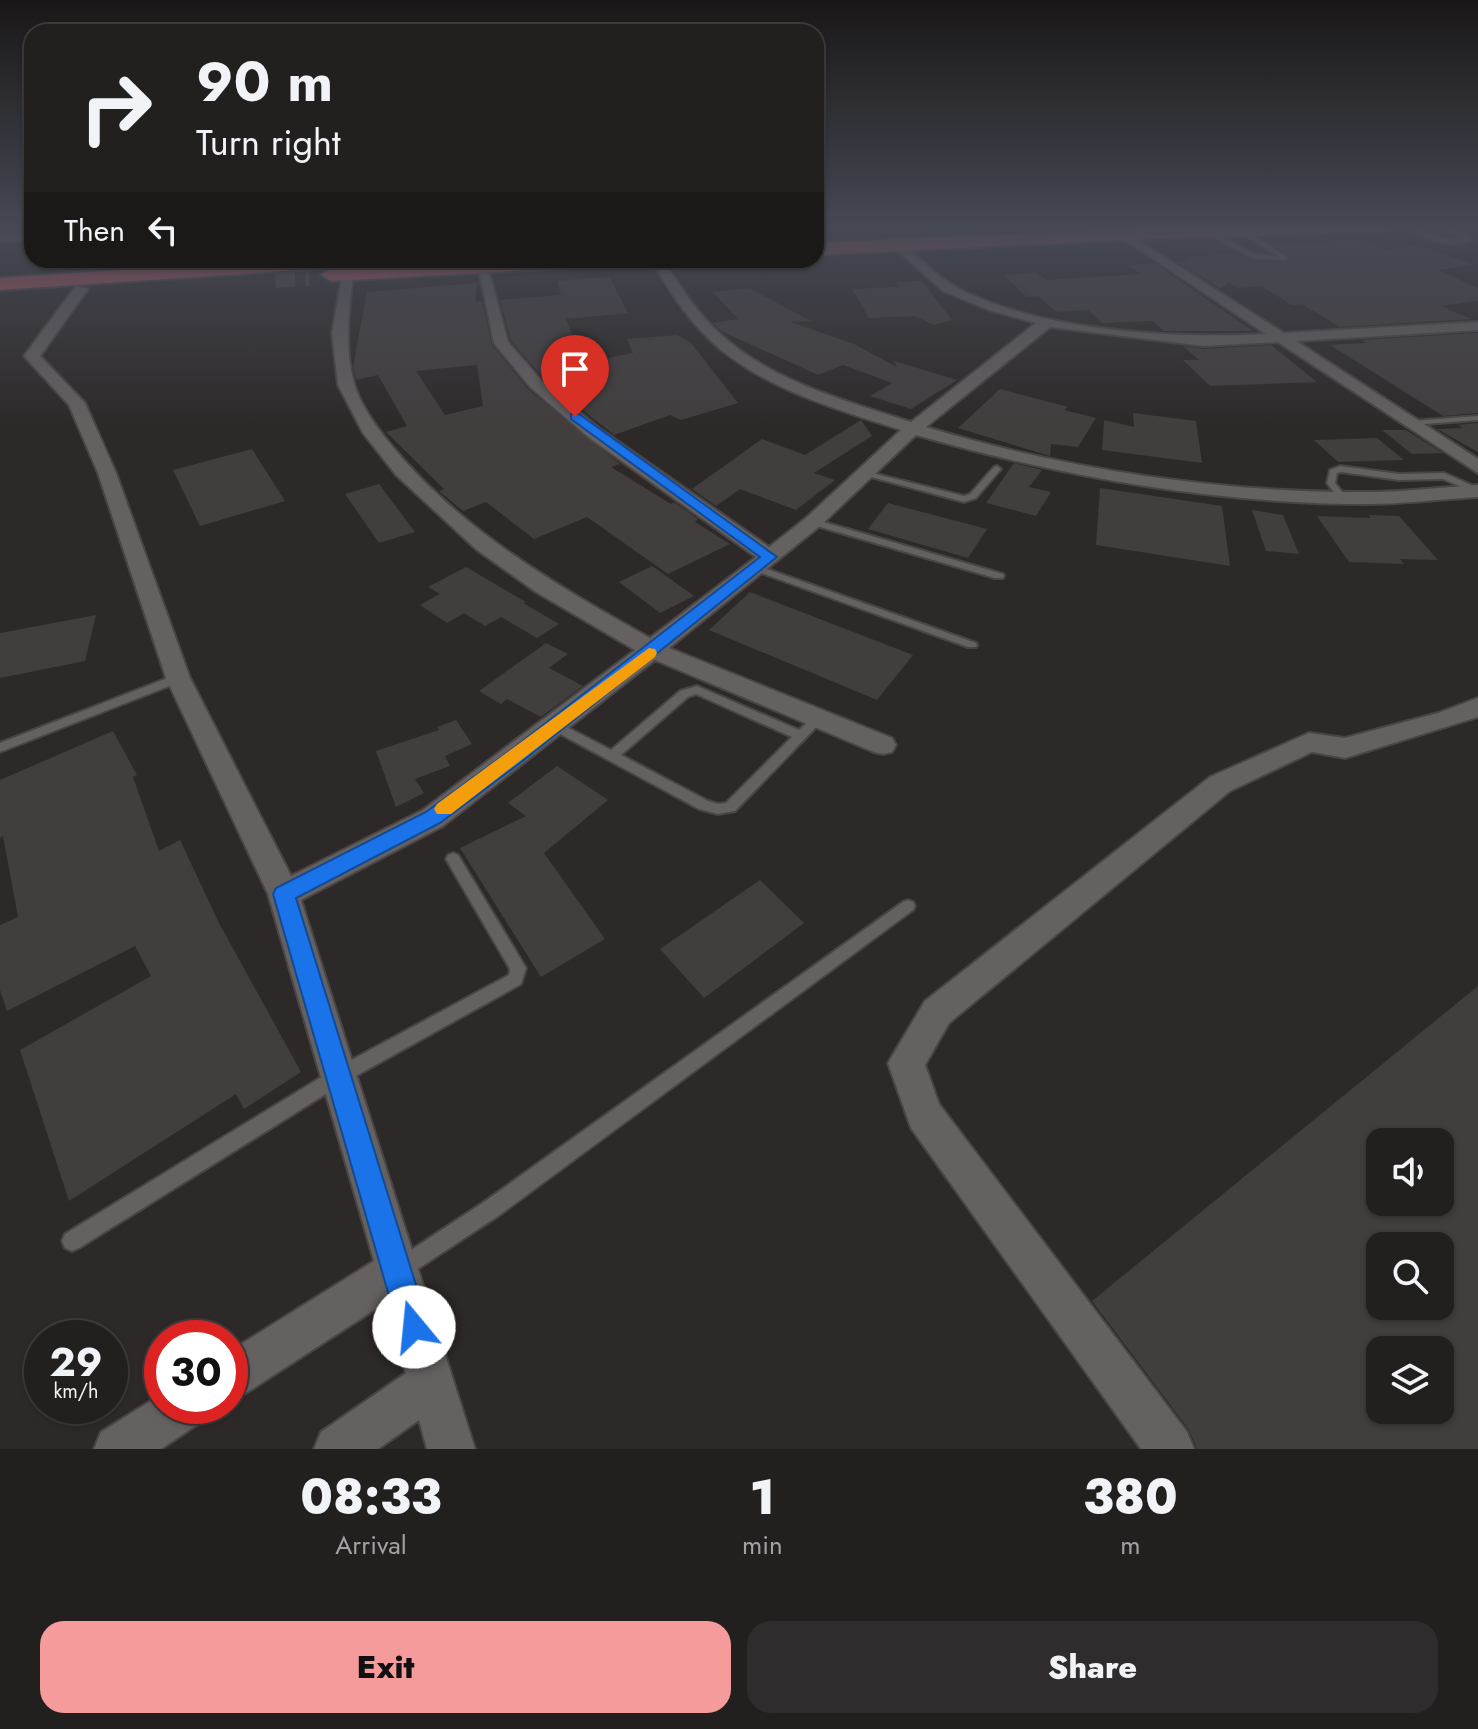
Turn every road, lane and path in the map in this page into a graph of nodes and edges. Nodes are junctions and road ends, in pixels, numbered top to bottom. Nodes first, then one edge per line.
1 (78, 294) edge
2 (347, 294) edge
3 (488, 294) edge
4 (678, 294) edge
5 (962, 294) edge
6 (1215, 294) edge
7 (1047, 322) junction
8 (1478, 326) edge
9 (1281, 338) junction
10 (1478, 418) edge
11 (1412, 423) junction
12 (912, 430) junction
13 (1478, 467) edge
14 (997, 469) dead end
15 (864, 474) junction
16 (1478, 491) edge
17 (1341, 496) junction
18 (813, 522) junction
19 (763, 562) junction
20 (999, 576) dead end
21 (972, 645) dead end
22 (653, 650) junction
23 (178, 678) junction
24 (1478, 707) edge
25 (555, 726) junction
26 (810, 727) junction
27 (883, 745) dead end
28 (0, 748) edge
29 (612, 756) junction
30 (453, 859) dead end
31 (284, 894) junction
32 (908, 906) dead end
33 (339, 1076) junction
34 (72, 1241) dead end
35 (397, 1271) junction
36 (248, 1366) edge
37 (431, 1383) junction
38 (157, 1424) edge
39 (118, 1449) edge
40 (338, 1449) edge
41 (451, 1449) edge
42 (1170, 1449) edge

1 - 23 street
2 - 22 street
3 - 19 street
4 - 12 street
5 - 7 street
6 - 9 street
7 - 9 street
7 - 12 street
8 - 9 street
9 - 11 street
10 - 11 lane
11 - 13 street
12 - 15 street
12 - 17 street
14 - 15 lane
15 - 18 street
16 - 17 street
16 - 17 lane
18 - 19 street
18 - 20 lane
19 - 21 lane
19 - 22 street
22 - 25 street
22 - 26 street
23 - 28 lane
23 - 31 street
24 - 42 street
25 - 29 lane
25 - 31 street
26 - 27 street
26 - 29 lane
26 - 29 lane
30 - 33 lane
31 - 33 street
32 - 35 lane
33 - 34 lane
33 - 35 street
35 - 36 street
35 - 37 street
37 - 40 street
37 - 41 street
38 - 39 street

